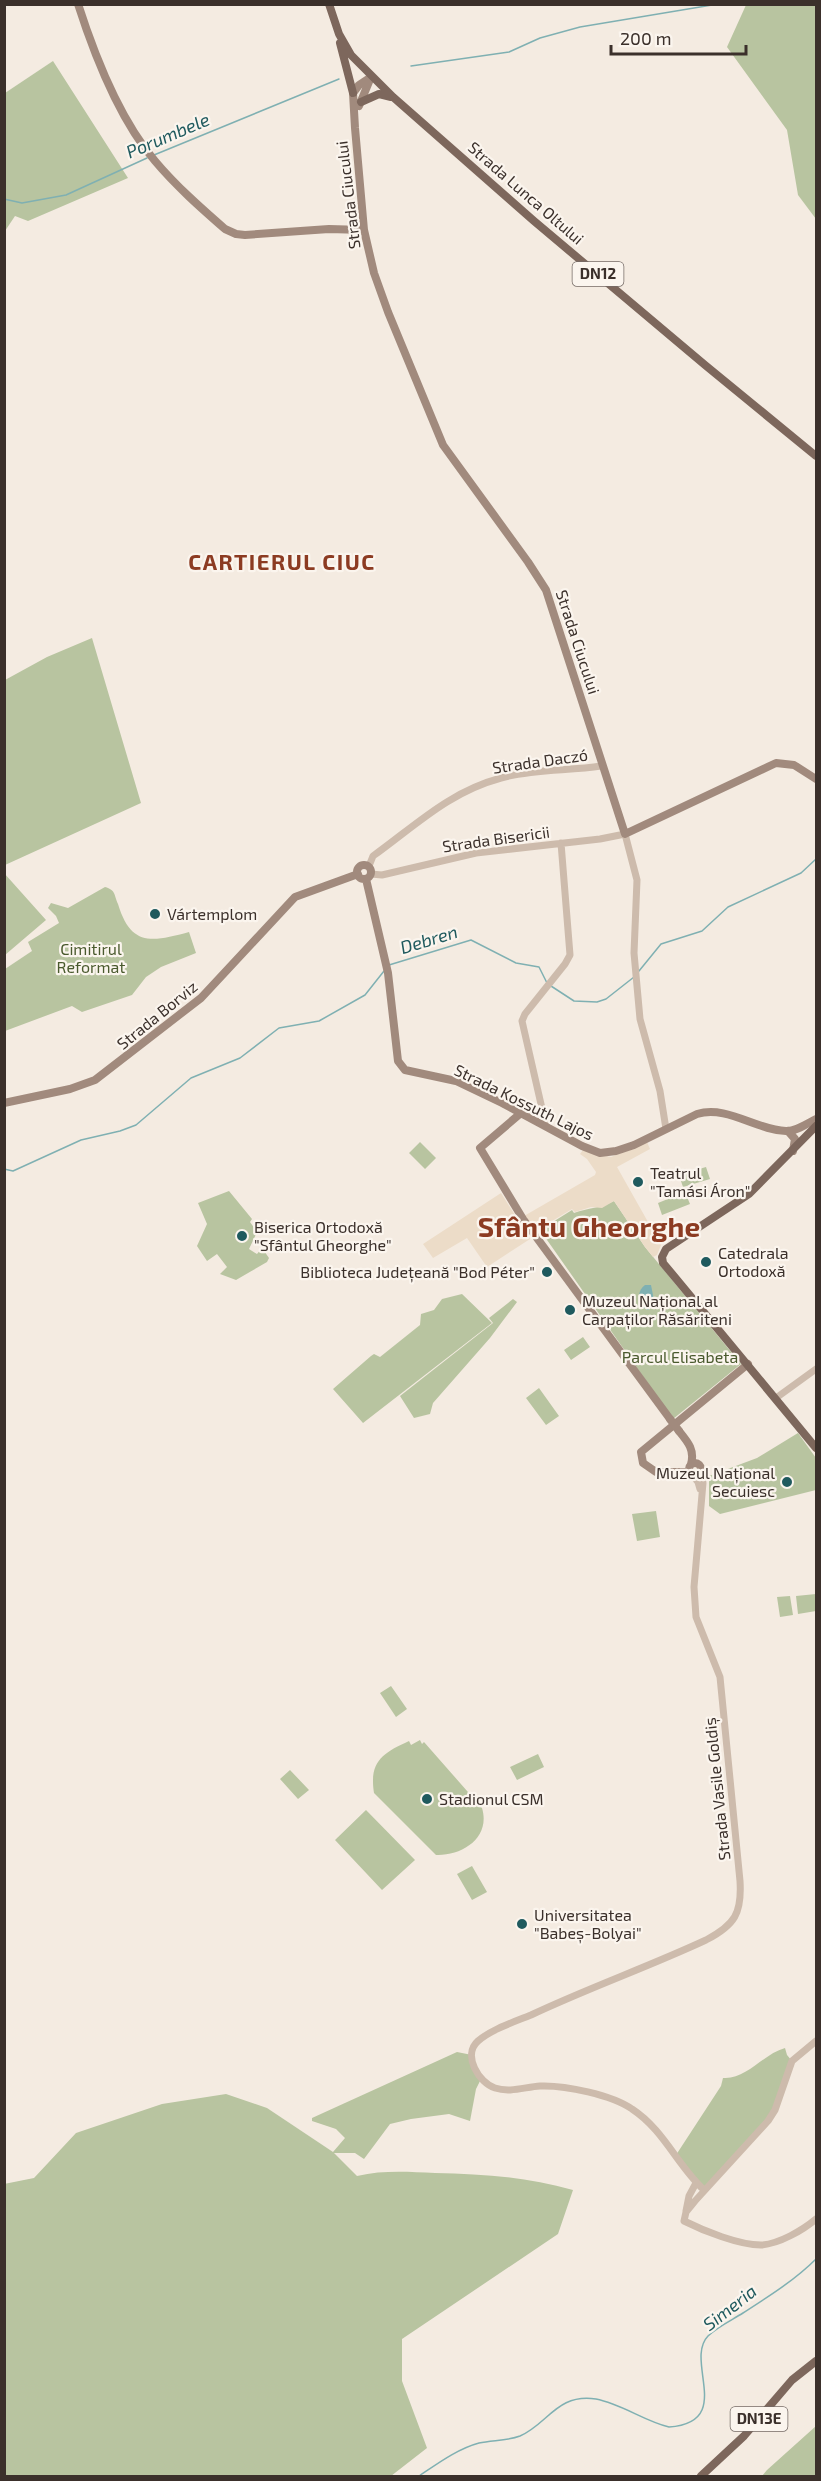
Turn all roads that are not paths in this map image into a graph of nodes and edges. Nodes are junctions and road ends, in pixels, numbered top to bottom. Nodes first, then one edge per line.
1 (78, 4) edge
2 (328, 4) edge
3 (339, 34) junction
4 (371, 77) junction
5 (353, 93) junction
6 (393, 97) junction
7 (361, 102) junction
8 (355, 128) junction
9 (364, 230) junction
10 (816, 456) edge
11 (601, 765) junction
12 (816, 779) edge
13 (625, 834) junction
14 (561, 843) junction
15 (369, 873) junction
16 (358, 874) junction
17 (4, 1103) edge
18 (543, 1109) junction
19 (521, 1113) junction
20 (816, 1119) edge
21 (536, 1122) junction
22 (546, 1126) junction
23 (816, 1126) edge
24 (666, 1129) junction
25 (788, 1131) junction
26 (793, 1151) junction
27 (748, 1364) junction
28 (816, 1369) edge
29 (776, 1398) junction
30 (816, 1448) edge
31 (691, 1469) junction
32 (701, 1471) joint
33 (701, 1498) junction
34 (816, 2041) edge
35 (696, 2183) junction
36 (704, 2190) junction
37 (686, 2212) junction
38 (816, 2219) edge
39 (816, 2361) edge
40 (701, 2476) edge

1 - 9 main road
2 - 3 main road, DN12
3 - 4 main road, Strada Lunca Oltului / DN12
3 - 5 main road
4 - 5 main road
4 - 6 main road, Strada Lunca Oltului / DN12
4 - 7 main road
5 - 8 main road, Strada Ciucului
6 - 7 main road
6 - 10 main road, Strada Lunca Oltului / DN12
7 - 8 main road
8 - 9 main road, Strada Ciucului
9 - 11 main road, Strada Ciucului
11 - 13 main road, Strada Ciucului
11 - 15 street, Strada Daczó
12 - 13 main road
13 - 14 street, Strada Bisericii
13 - 24 street, Strada Ciucului
14 - 15 street, Strada Bisericii
14 - 18 street
15 - 16 main road
15 - 16 main road
15 - 19 main road, Strada Kossuth Lajos
16 - 17 main road, Strada Borviz
18 - 21 street
18 - 22 street
19 - 21 main road, Strada Kossuth Lajos
19 - 31 main road, bridge
20 - 25 main road
21 - 22 main road, Strada Kossuth Lajos
22 - 24 main road, Strada Kossuth Lajos
23 - 26 main road
24 - 25 main road, Strada Kossuth Lajos
25 - 26 main road
26 - 27 main road
27 - 29 main road
27 - 31 main road
28 - 29 street
29 - 30 main road
31 - 32 main road
31 - 33 street, Strada Vasile Goldiș
32 - 33 street, Strada Vasile Goldiș
33 - 35 street, Strada Vasile Goldiș
34 - 36 street
35 - 36 street, Strada Vasile Goldiș
35 - 37 street
36 - 37 street
37 - 38 street
39 - 40 main road, DN13E

